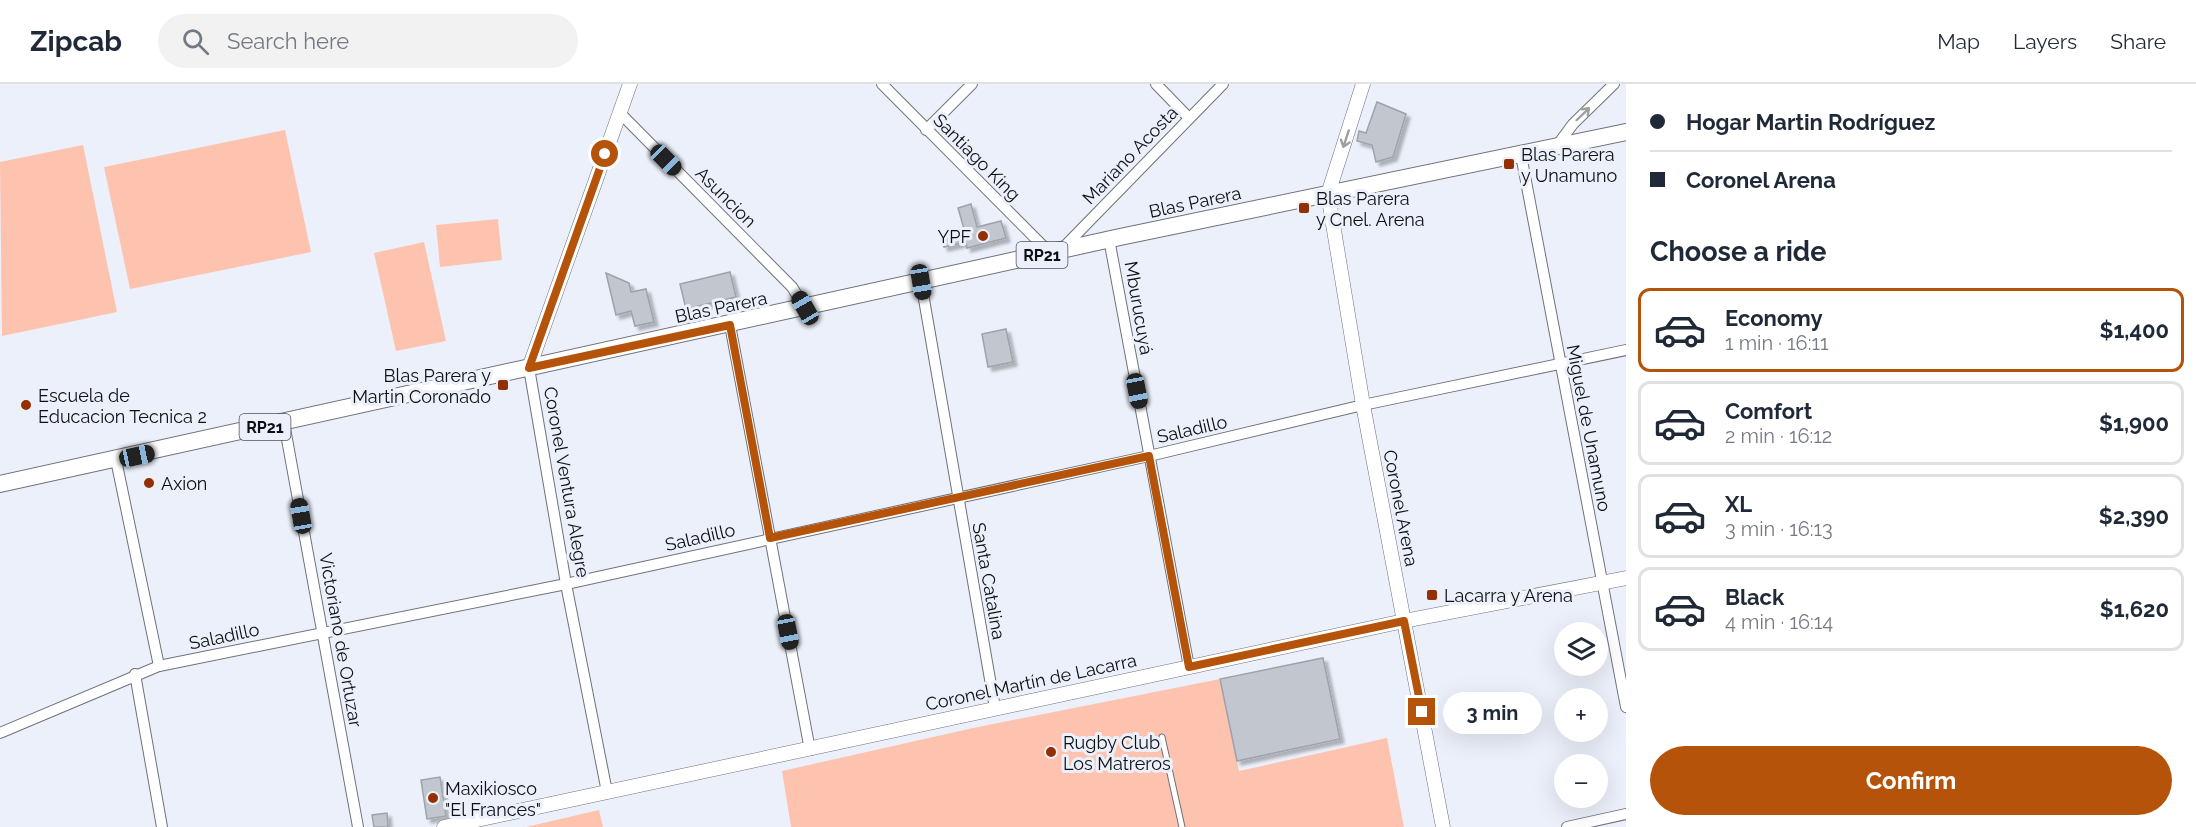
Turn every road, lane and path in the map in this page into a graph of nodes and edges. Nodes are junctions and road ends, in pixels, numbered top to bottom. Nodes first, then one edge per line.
1 (630, 84) edge
2 (882, 84) edge
3 (972, 84) edge
4 (1156, 84) edge
5 (1223, 84) edge
6 (1363, 84) edge
7 (1614, 84) edge
8 (619, 112) junction
9 (1189, 118) junction
10 (927, 130) junction
11 (1626, 132) edge
12 (1556, 147) junction
13 (1521, 155) junction
14 (1328, 194) junction
15 (1109, 239) junction
16 (1055, 251) junction
17 (921, 282) junction
18 (805, 308) junction
19 (730, 325) junction
20 (1626, 350) edge
21 (1561, 365) junction
22 (529, 368) junction
23 (1363, 405) junction
24 (284, 423) junction
25 (1149, 456) junction
26 (116, 460) junction
27 (0, 484) edge
28 (957, 498) junction
29 (770, 538) junction
30 (1626, 578) edge
31 (1601, 583) junction
32 (566, 584) junction
33 (1404, 621) junction
34 (322, 633) junction
35 (159, 666) junction
36 (1189, 667) junction
37 (135, 674) junction
38 (1626, 707) edge
39 (995, 708) junction
40 (0, 733) edge
41 (1162, 737) dead end
42 (810, 750) junction
43 (607, 792) junction
44 (1626, 814) edge
45 (162, 827) edge
46 (358, 827) edge
47 (444, 827) edge
48 (1182, 827) edge
49 (1443, 827) edge
50 (1567, 827) edge

1 - 8 street, Coronel Ventura Alegre
2 - 10 street, Santiago King
3 - 10 street
4 - 9 street
5 - 9 street, Mariano Acosta
6 -> 14 street
12 -> 7 street
8 - 18 street, Asuncion
8 - 22 street, Coronel Ventura Alegre
9 - 16 street, Mariano Acosta
10 - 16 street, Santiago King
11 - 12 main road, Blas Parera / RP21
12 - 13 main road, Blas Parera / RP21
13 - 14 main road, Blas Parera / RP21
13 - 21 street, Miguel de Unamuno
14 - 15 main road, Blas Parera / RP21
14 - 23 street, Coronel Arena
15 - 16 main road, Blas Parera / RP21
15 - 25 street, Mburucuyá
16 - 17 main road, Blas Parera / RP21
17 - 18 main road, Blas Parera / RP21
17 - 28 street, Santa Catalina
18 - 19 main road, Blas Parera / RP21
19 - 22 main road, Blas Parera / RP21
19 - 29 street
20 - 21 street, Saladillo
21 - 23 street, Saladillo
21 - 31 street, Miguel de Unamuno
22 - 24 main road, Blas Parera / RP21
22 - 32 street, Coronel Ventura Alegre
23 - 25 street, Saladillo
23 - 33 street, Coronel Arena
24 - 26 main road, Blas Parera / RP21
24 - 34 street, Victoriano de Ortuzar
25 - 28 street, Saladillo
25 - 36 street, Mburucuyá
26 - 27 main road, Blas Parera / RP21
26 - 35 street
28 - 29 street, Saladillo
28 - 39 street, Santa Catalina
29 - 32 street, Saladillo
29 - 42 street
30 - 31 street, Coronel Martín de Lacarra
31 - 33 street, Coronel Martín de Lacarra
31 - 38 street, Miguel de Unamuno
32 - 34 street, Saladillo
32 - 43 street, Coronel Ventura Alegre
33 - 36 street, Coronel Martín de Lacarra
33 - 49 street, Coronel Arena
34 - 35 street, Saladillo
34 - 46 street, Victoriano de Ortuzar
35 - 37 street, Saladillo
36 - 39 street, Coronel Martín de Lacarra
37 - 40 street, Saladillo
37 - 45 street
39 - 42 street, Coronel Martín de Lacarra
41 - 48 lane
42 - 43 street, Coronel Martín de Lacarra
43 - 47 street, Coronel Martín de Lacarra
44 - 50 street

